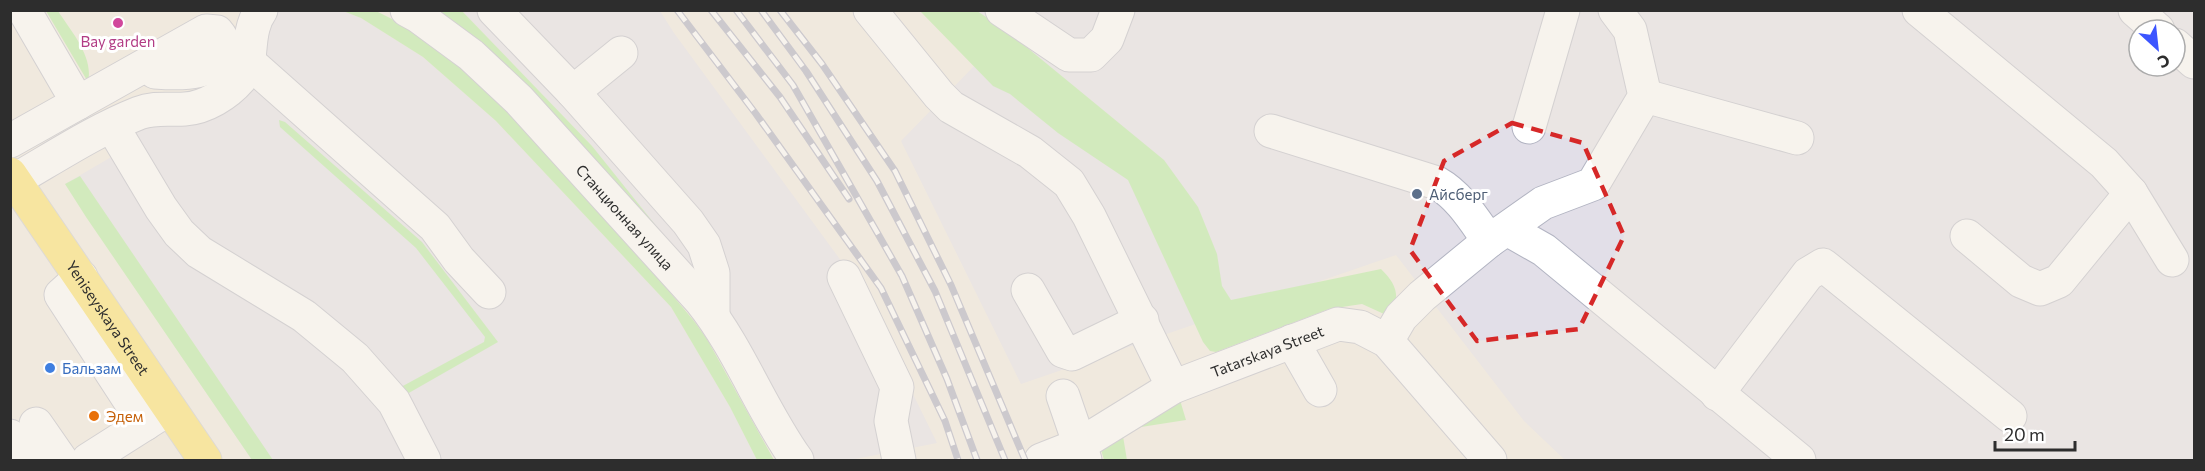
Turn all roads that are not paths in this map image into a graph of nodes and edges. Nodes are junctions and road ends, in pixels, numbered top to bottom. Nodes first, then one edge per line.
1 (24, 10) edge
2 (261, 10) edge
3 (407, 10) edge
4 (494, 10) edge
5 (870, 10) edge
6 (1002, 10) edge
7 (1118, 10) edge
8 (1563, 10) edge
9 (1615, 10) edge
10 (1918, 10) edge
11 (621, 53) dead end
12 (249, 62) junction
13 (155, 72) dead end
14 (573, 92) junction
15 (1645, 96) junction
16 (78, 103) junction
17 (112, 126) junction
18 (1529, 127) dead end
19 (1271, 131) dead end
20 (1797, 138) dead end
21 (10, 141) edge
22 (13, 177) edge
23 (2131, 193) junction
24 (1498, 235) junction
25 (1967, 236) dead end
26 (2172, 260) dead end
27 (844, 277) dead end
28 (1028, 290) dead end
29 (489, 292) dead end
30 (713, 316) junction
31 (1142, 320) junction
32 (1292, 341) junction
33 (1387, 341) junction
34 (1173, 387) junction
35 (1320, 390) dead end
36 (1717, 394) junction
37 (1063, 396) dead end
38 (157, 416) junction
39 (2010, 416) dead end
40 (23, 430) edge
41 (1082, 453) edge
42 (1483, 458) edge
43 (28, 460) edge
44 (61, 460) edge
45 (88, 460) edge
46 (205, 460) edge
47 (424, 460) edge
48 (797, 460) edge
49 (899, 460) edge
50 (1041, 460) edge
51 (1799, 460) edge

1 - 16 street
2 - 12 street
3 - 30 street, Станционная улица
4 - 14 street
5 - 31 street
6 - 7 street
8 - 18 street
9 - 15 street
10 - 23 street
11 - 14 street
12 - 17 street
12 - 29 street
13 - 16 street
14 - 30 street
15 - 20 street
15 - 24 street
16 - 21 street
17 - 22 street
17 - 47 street
19 - 24 street
22 - 38 main road, Yeniseyskaya Street
23 - 25 street
23 - 26 street
24 - 33 street
24 - 36 street
27 - 49 street
28 - 31 street
30 - 48 street, Станционная улица
31 - 34 street
32 - 33 street, Tatarskaya Street
32 - 34 street, Tatarskaya Street
32 - 35 street
33 - 42 street, Tatarskaya Street
34 - 41 street, Tatarskaya Street
36 - 39 street
36 - 51 street
37 - 41 street
38 - 45 street
38 - 46 main road, Yeniseyskaya Street
40 - 43 street
40 - 44 street
41 - 50 street, Tatarskaya Street

